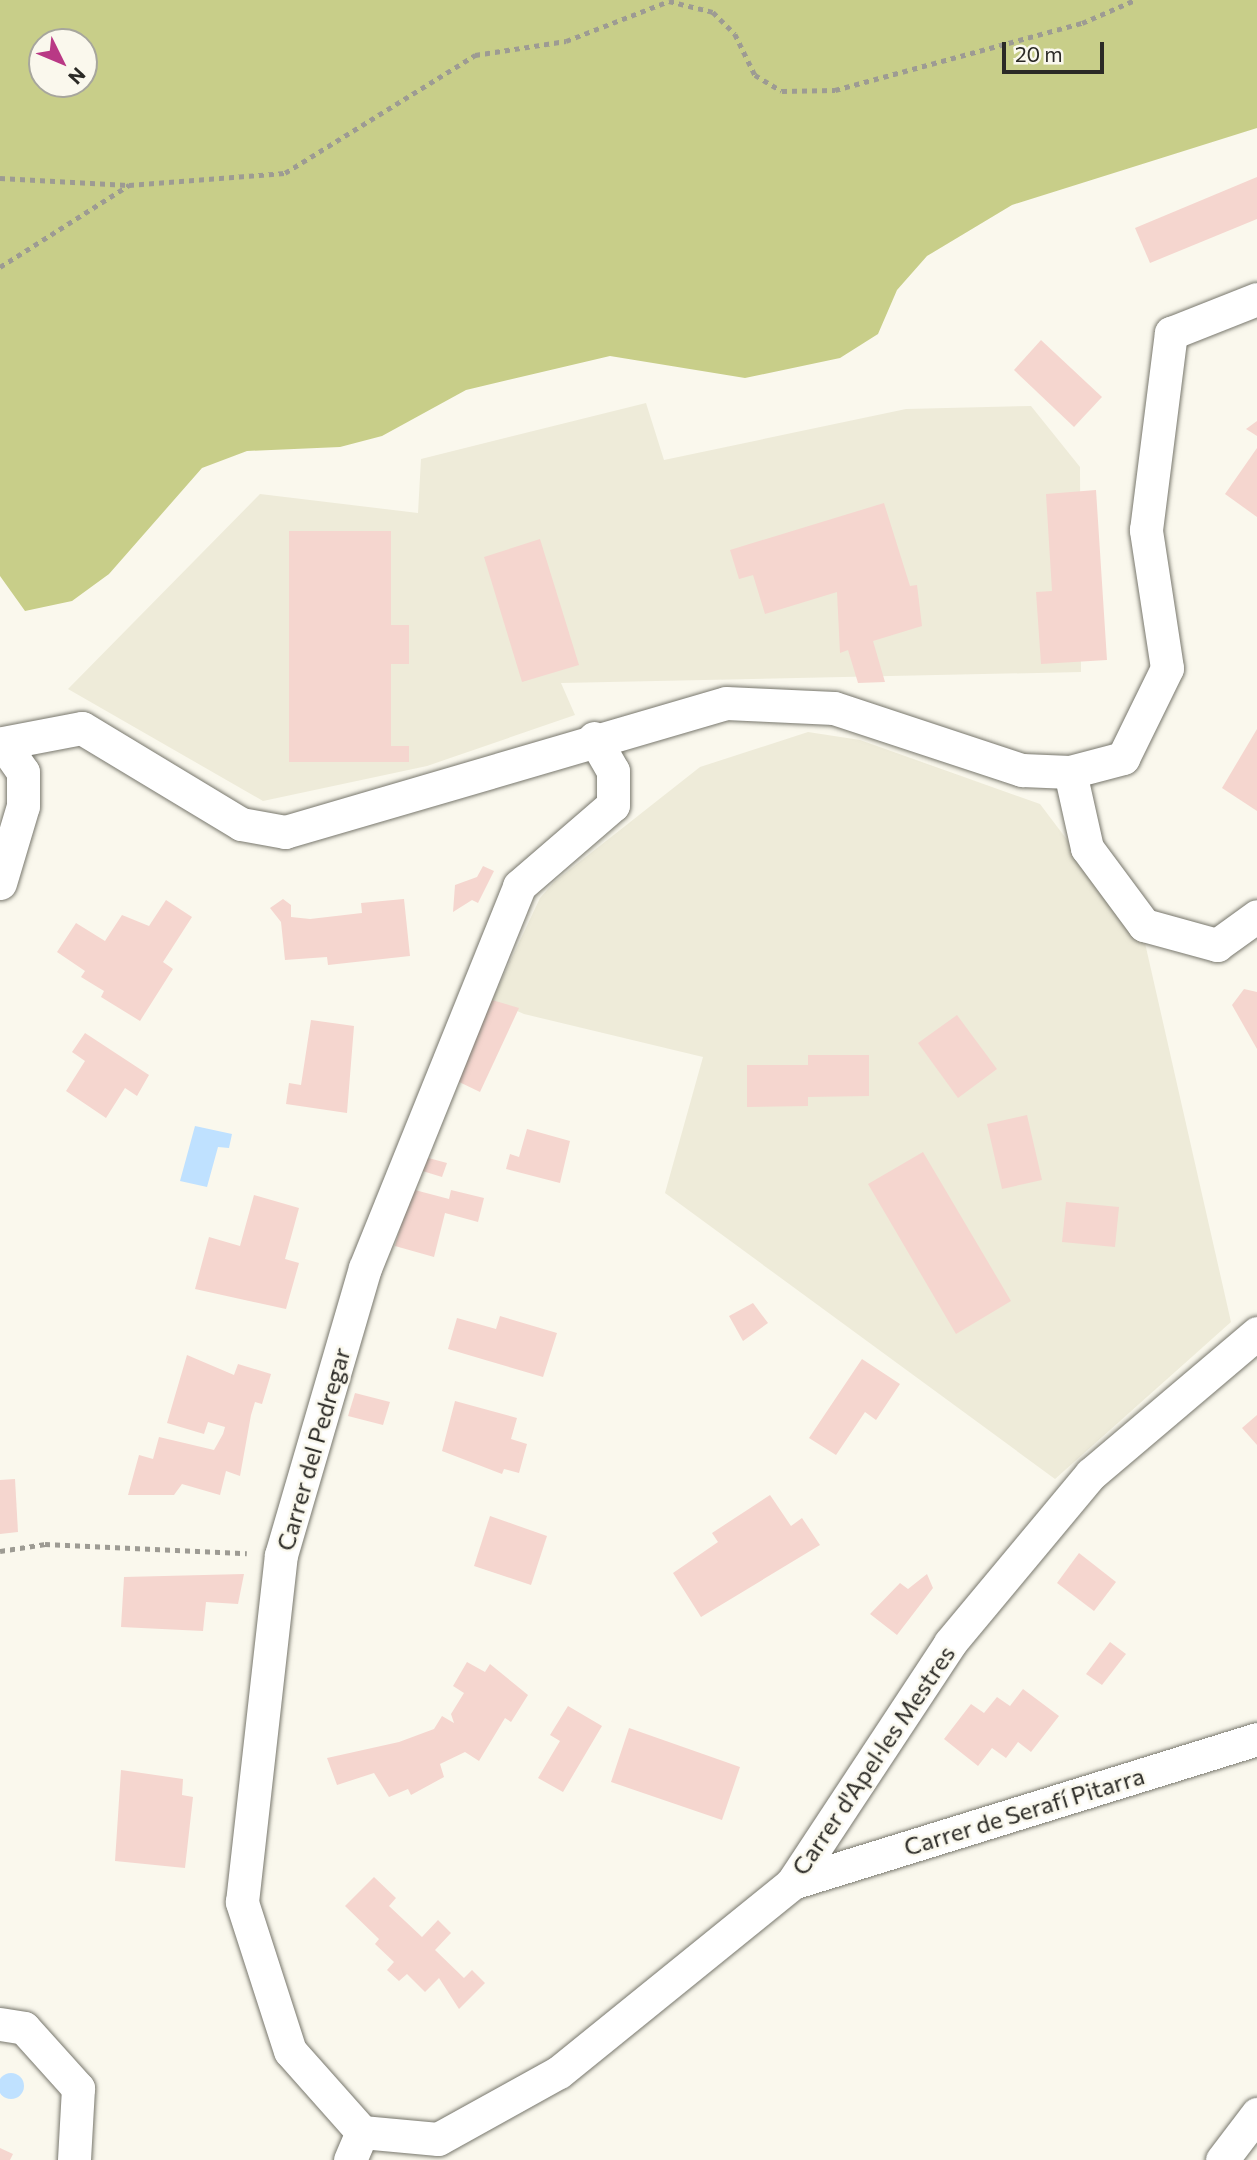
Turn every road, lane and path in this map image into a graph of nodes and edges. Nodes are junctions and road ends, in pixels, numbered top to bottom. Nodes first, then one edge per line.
1 (1135, 0) edge
2 (0, 178) edge
3 (129, 185) junction
4 (0, 267) edge
5 (1257, 299) edge
6 (594, 738) junction
7 (2, 742) edge
8 (1070, 772) junction
9 (0, 883) edge
10 (1257, 916) edge
11 (1257, 1333) edge
12 (0, 1551) edge
13 (281, 1555) junction
14 (1257, 1739) edge
15 (792, 1883) junction
16 (0, 2024) edge
17 (1257, 2115) edge
18 (356, 2146) edge
19 (74, 2160) edge
20 (1222, 2160) edge

1 - 3 path
2 - 3 path
3 - 4 path
5 - 8 street
6 - 7 street
6 - 8 street
6 - 13 street, Carrer del Pedregar
7 - 9 street
8 - 10 street
11 - 15 street, Carrer d'Apel·les Mestres
12 - 13 path
13 - 18 street, Carrer del Pedregar
14 - 15 street, Carrer de Serafí Pitarra
15 - 18 street, Carrer d'Apel·les Mestres
16 - 19 street
17 - 20 street

